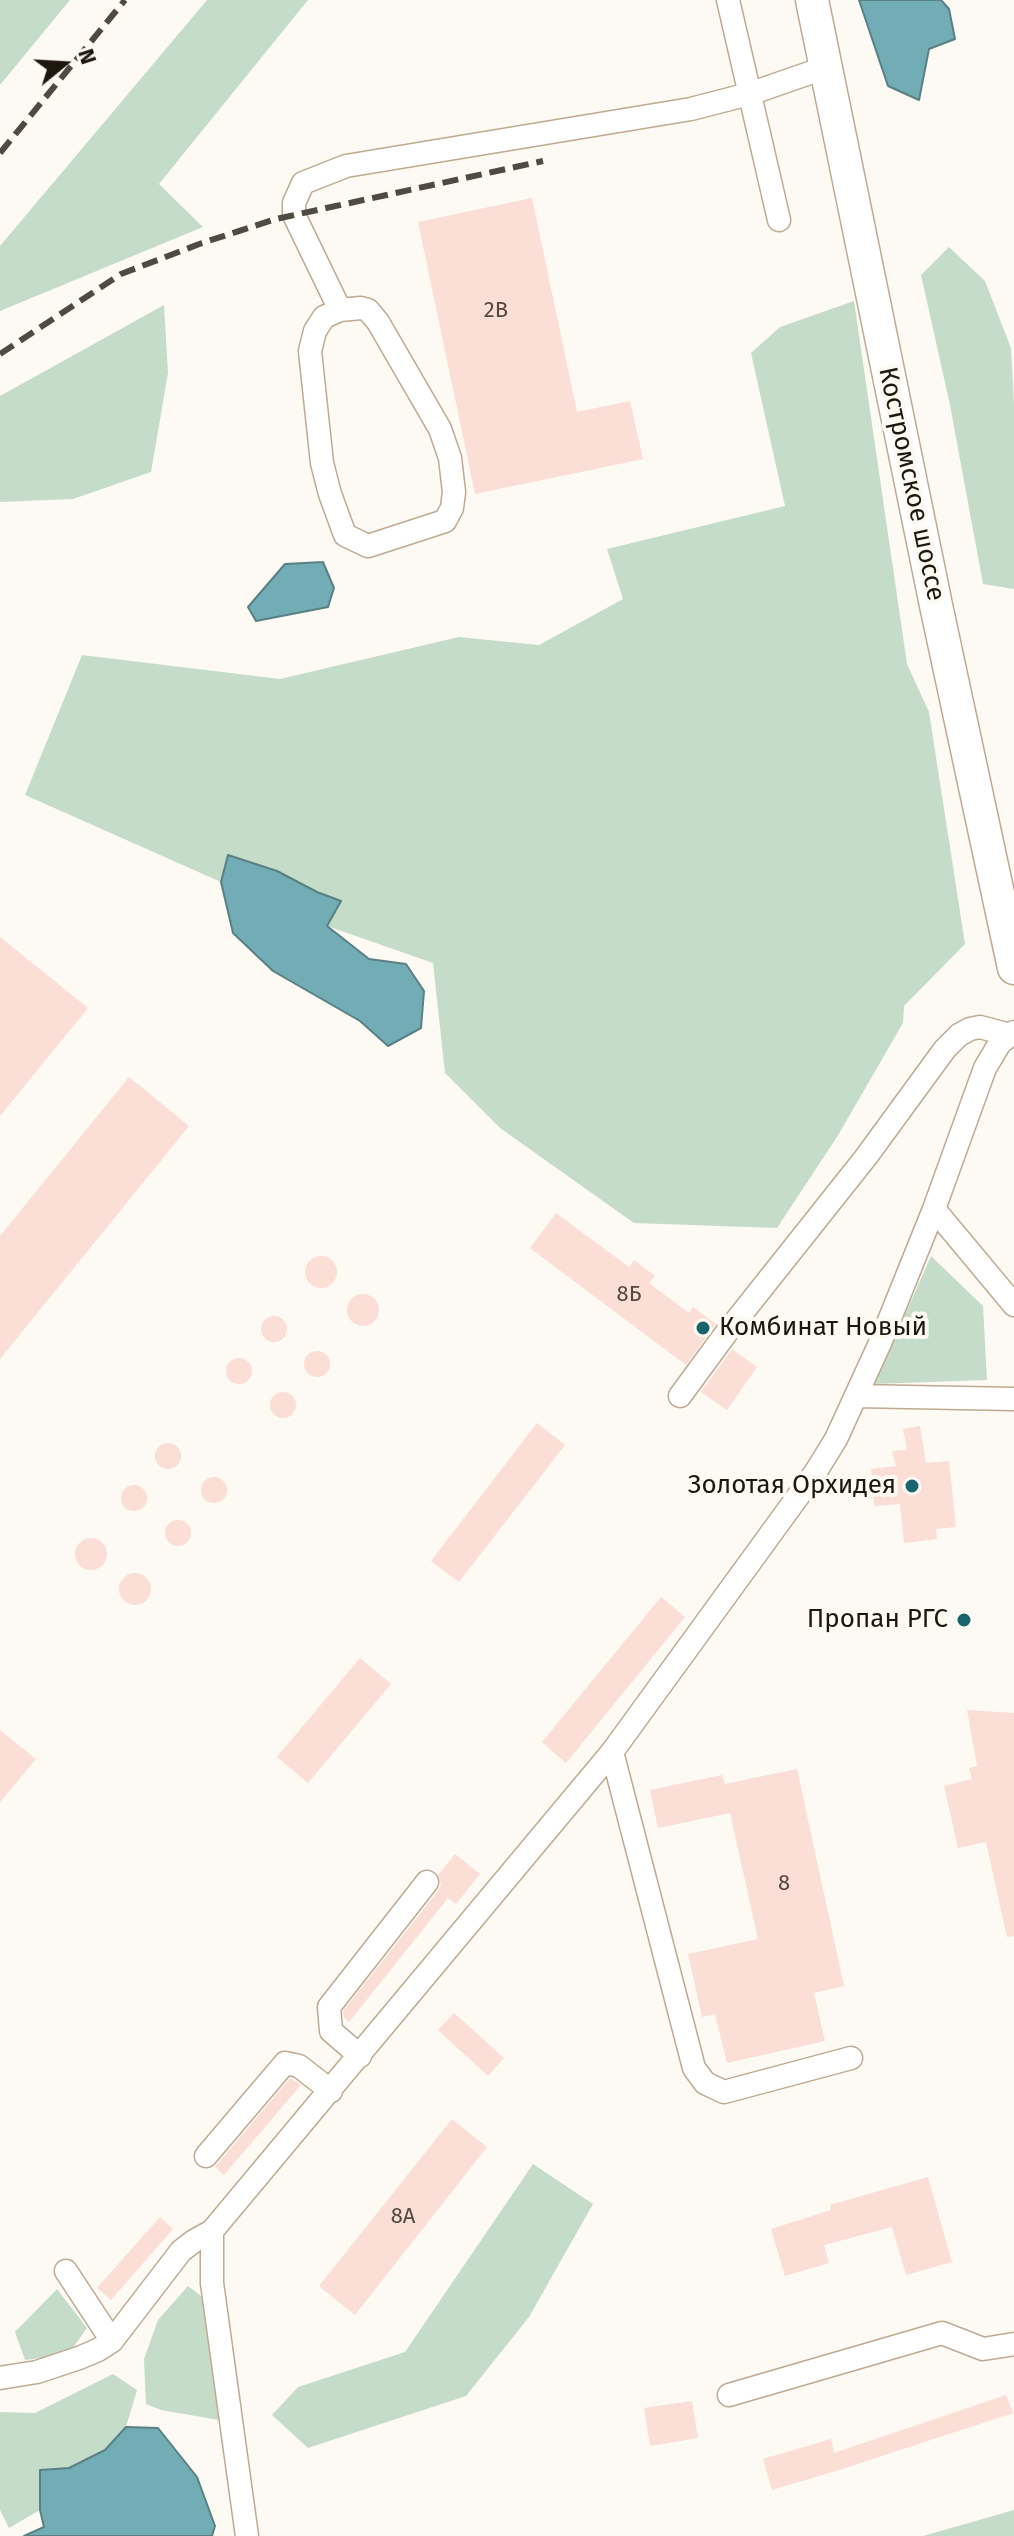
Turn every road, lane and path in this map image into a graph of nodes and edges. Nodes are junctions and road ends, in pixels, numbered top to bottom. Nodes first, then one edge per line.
1 (728, 0) edge
2 (812, 0) edge
3 (827, 67) junction
4 (749, 94) junction
5 (779, 220) dead end
6 (340, 310) junction
7 (1008, 908) edge
8 (1014, 968) edge
9 (1012, 1033) edge
10 (934, 1209) junction
11 (1014, 1305) edge
12 (680, 1396) dead end
13 (856, 1396) junction
14 (1014, 1399) edge
15 (612, 1752) junction
16 (427, 1882) dead end
17 (360, 2056) junction
18 (851, 2058) dead end
19 (331, 2091) junction
20 (206, 2156) dead end
21 (212, 2231) junction
22 (66, 2271) dead end
23 (112, 2341) junction
24 (1014, 2344) edge
25 (0, 2378) edge
26 (729, 2395) dead end
27 (247, 2536) edge

1 - 4 street
2 - 3 highway, Костромское шоссе
3 - 4 street
3 - 7 highway, Костромское шоссе
4 - 5 street
4 - 6 street
6 - 6 street
7 - 8 highway, Костромское шоссе
9 - 10 street
9 - 12 street
10 - 11 street
10 - 13 street
13 - 14 street
13 - 15 street
15 - 17 street
15 - 18 street
16 - 17 street
17 - 19 street
19 - 20 street
19 - 21 street
21 - 23 street
21 - 27 street
22 - 23 street
23 - 25 street
24 - 26 street

